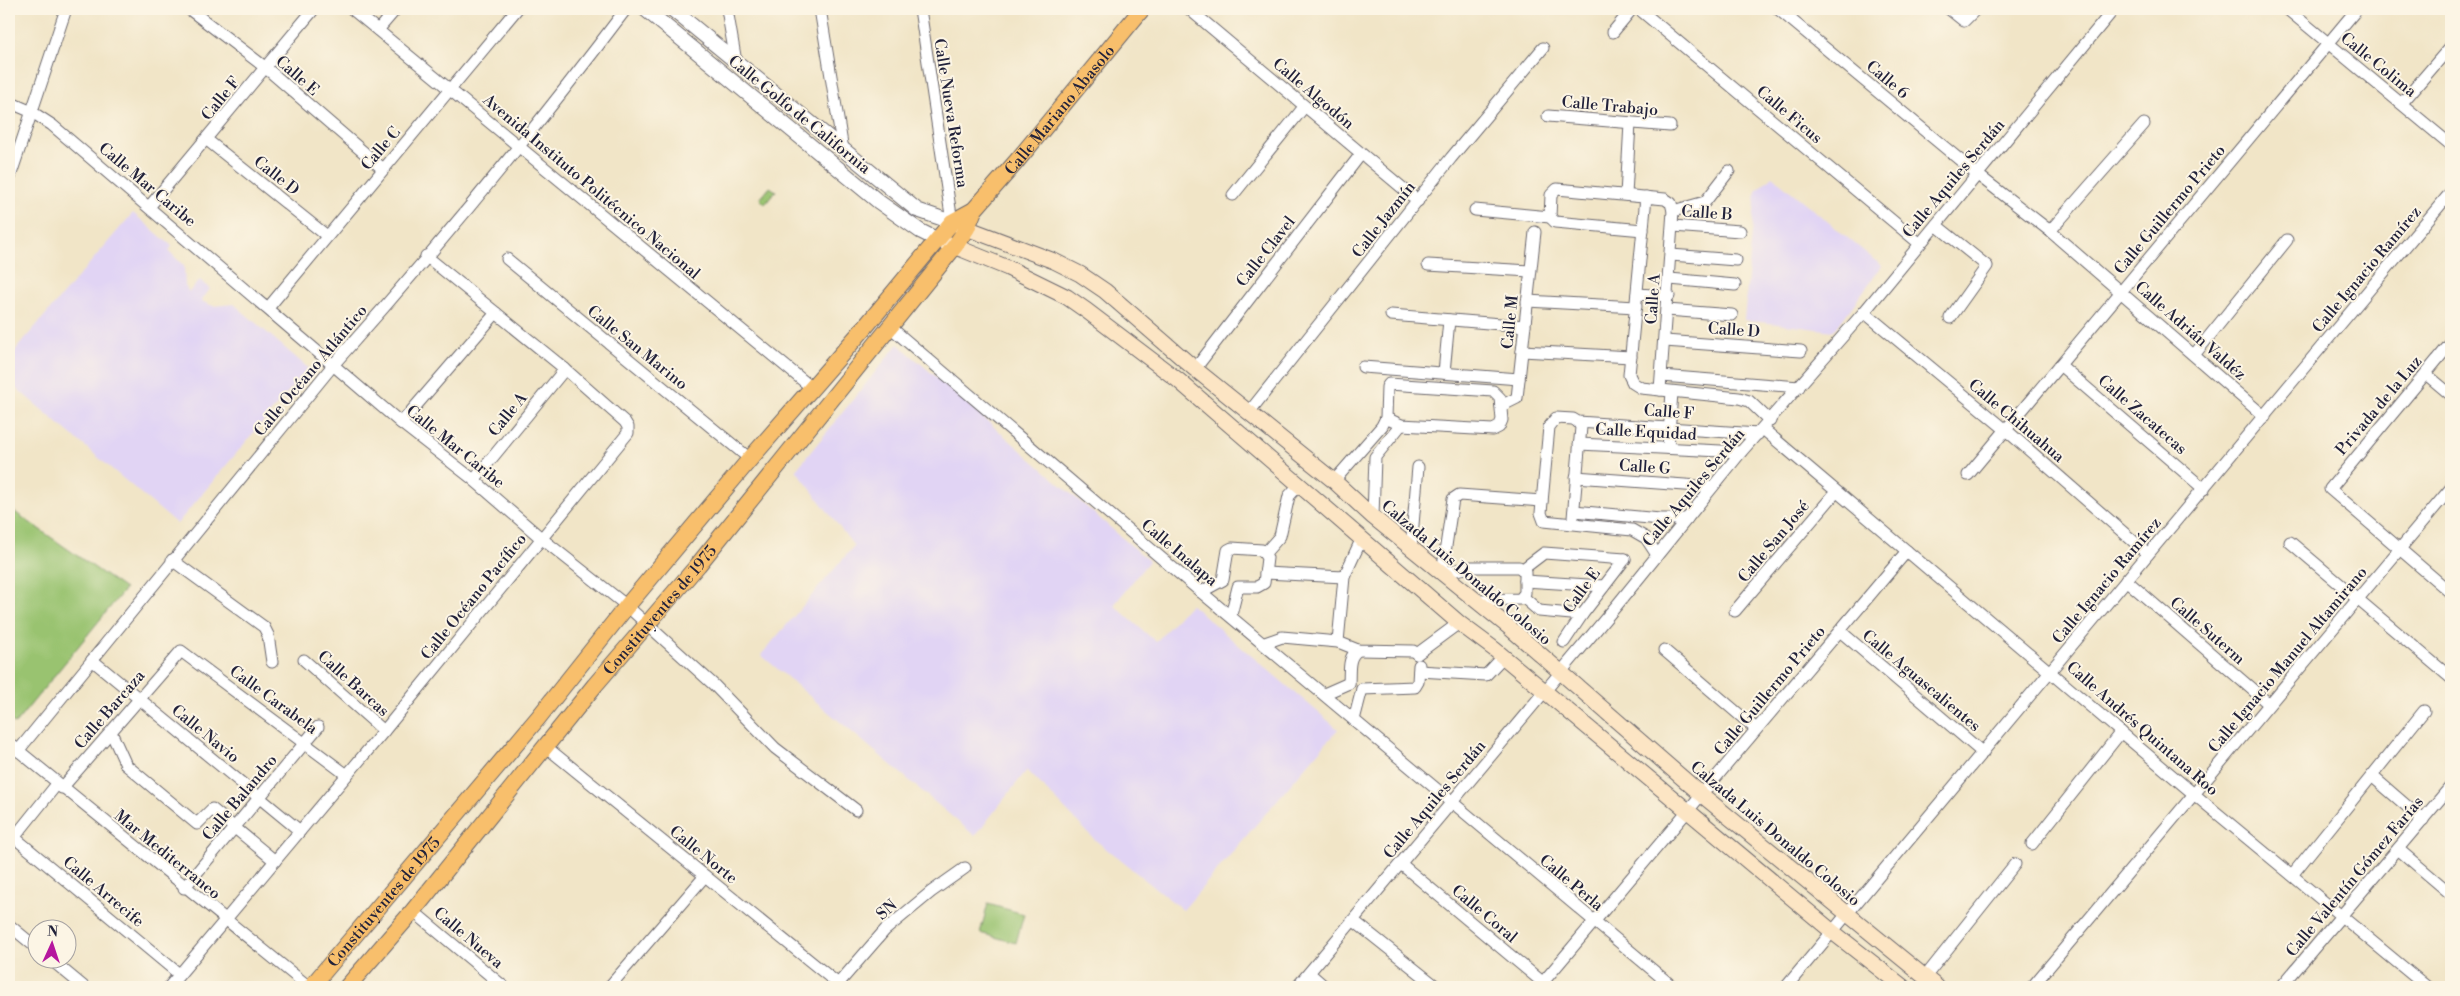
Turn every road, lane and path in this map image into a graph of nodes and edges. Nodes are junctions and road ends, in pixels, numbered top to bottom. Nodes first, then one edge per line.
1 (66, 9) edge
2 (189, 9) edge
3 (314, 9) edge
4 (352, 9) edge
5 (396, 9) edge
6 (517, 9) edge
7 (626, 9) edge
8 (645, 9) edge
9 (672, 9) edge
10 (727, 9) edge
11 (820, 9) edge
12 (920, 9) edge
13 (1142, 9) edge
14 (1189, 9) edge
15 (1632, 9) edge
16 (1639, 9) edge
17 (1778, 9) edge
18 (1976, 9) edge
19 (2114, 9) edge
20 (2287, 9) edge
21 (2357, 9) edge
22 (1952, 10) edge
23 (378, 30) junction
24 (1613, 32) dead end
25 (2328, 44) junction
26 (2451, 46) edge
27 (1543, 48) dead end
28 (736, 62) junction
29 (266, 68) junction
30 (730, 79) junction
31 (450, 90) junction
32 (9, 102) edge
33 (2402, 102) junction
34 (1304, 107) junction
35 (32, 112) junction
36 (1548, 116) dead end
37 (1630, 123) junction
38 (2144, 124) dead end
39 (1670, 126) dead end
40 (206, 140) junction
41 (518, 145) junction
42 (2451, 145) edge
43 (843, 150) junction
44 (1361, 154) junction
45 (832, 164) junction
46 (383, 169) junction
47 (1729, 171) dead end
48 (1978, 175) junction
49 (9, 180) edge
50 (2451, 192) edge
51 (1233, 195) dead end
52 (1626, 195) junction
53 (1646, 197) junction
54 (1418, 201) junction
55 (149, 207) junction
56 (974, 210) junction
57 (1475, 210) dead end
58 (1673, 211) junction
59 (1550, 217) junction
60 (952, 222) junction
61 (1936, 225) junction
62 (1672, 226) junction
63 (967, 228) junction
64 (1643, 230) junction
65 (1740, 231) dead end
66 (2050, 231) junction
67 (1535, 232) dead end
68 (327, 236) junction
69 (938, 240) junction
70 (2287, 240) dead end
71 (1920, 243) junction
72 (955, 246) junction
73 (1671, 255) junction
74 (426, 256) junction
75 (507, 259) dead end
76 (1736, 260) dead end
77 (1428, 265) dead end
78 (1530, 271) junction
79 (1670, 279) junction
80 (1735, 285) dead end
81 (2121, 291) junction
82 (1637, 294) junction
83 (1668, 296) junction
84 (1527, 300) junction
85 (1636, 307) junction
86 (268, 308) junction
87 (1667, 310) junction
88 (1864, 312) junction
89 (496, 313) junction
90 (1391, 315) dead end
91 (1732, 315) dead end
92 (1950, 318) dead end
93 (1449, 320) junction
94 (889, 326) junction
95 (1525, 326) junction
96 (1665, 341) junction
97 (2451, 343) edge
98 (1522, 350) junction
99 (1801, 351) dead end
100 (2194, 355) junction
101 (1631, 357) junction
102 (334, 364) junction
103 (2060, 365) junction
104 (1363, 367) dead end
105 (565, 369) junction
106 (1195, 369) junction
107 (1444, 373) junction
108 (2426, 374) junction
109 (1662, 376) junction
110 (1519, 378) junction
111 (1178, 380) junction
112 (1799, 387) junction
113 (812, 388) junction
114 (1666, 391) junction
115 (2451, 395) edge
116 (1501, 406) junction
117 (1250, 411) junction
118 (2265, 417) junction
119 (1386, 418) junction
120 (1578, 422) junction
121 (402, 423) junction
122 (1401, 425) junction
123 (1670, 428) junction
124 (1764, 428) junction
125 (2006, 430) junction
126 (1579, 444) junction
127 (1668, 448) junction
128 (1741, 452) junction
129 (750, 459) junction
130 (1418, 467) dead end
131 (1968, 475) dead end
132 (1576, 477) junction
133 (474, 480) junction
134 (1334, 481) junction
135 (1298, 485) junction
136 (1712, 487) junction
137 (2451, 488) edge
138 (2204, 489) junction
139 (1836, 492) junction
140 (1542, 501) junction
141 (1574, 511) junction
142 (1373, 518) junction
143 (1687, 519) junction
144 (1573, 525) junction
145 (541, 538) junction
146 (1362, 538) junction
147 (2290, 542) dead end
148 (1411, 548) junction
149 (2400, 549) junction
150 (1907, 551) junction
151 (1265, 553) junction
152 (2148, 554) junction
153 (1657, 555) junction
154 (172, 560) junction
155 (1523, 569) junction
156 (1265, 573) junction
157 (1442, 573) junction
158 (1344, 577) junction
159 (1223, 580) junction
160 (2126, 580) junction
161 (1525, 582) junction
162 (1604, 586) junction
163 (1238, 587) junction
164 (1201, 592) junction
165 (2451, 593) edge
166 (1523, 597) junction
167 (1475, 600) junction
168 (2358, 600) junction
169 (627, 606) junction
170 (1735, 611) dead end
171 (1582, 614) junction
172 (1231, 615) junction
173 (1459, 623) junction
174 (646, 624) junction
175 (1510, 628) junction
176 (1840, 631) junction
177 (1338, 642) junction
178 (1564, 642) dead end
179 (1264, 643) junction
180 (1358, 650) junction
181 (1664, 650) dead end
182 (181, 651) joint
183 (1499, 653) junction
184 (1417, 654) junction
185 (92, 660) junction
186 (304, 660) dead end
187 (272, 662) dead end
188 (1418, 671) junction
189 (2052, 671) junction
190 (1559, 673) junction
191 (2451, 678) edge
192 (1349, 683) junction
193 (1362, 689) junction
194 (1545, 692) junction
195 (1324, 694) junction
196 (140, 699) junction
197 (2269, 704) junction
198 (2424, 711) dead end
199 (1354, 720) junction
200 (318, 727) dead end
201 (1756, 729) junction
202 (384, 731) junction
203 (111, 732) junction
204 (2122, 732) junction
205 (9, 743) edge
206 (305, 743) junction
207 (545, 746) junction
208 (18, 751) junction
209 (1983, 753) junction
210 (347, 775) junction
211 (2372, 776) junction
212 (60, 786) junction
213 (2451, 786) edge
214 (2195, 794) junction
215 (1702, 795) junction
216 (261, 798) junction
217 (1451, 802) junction
218 (856, 810) dead end
219 (1688, 812) junction
220 (2423, 820) junction
221 (235, 828) junction
222 (300, 831) junction
223 (11, 838) edge
224 (2032, 844) dead end
225 (2398, 850) junction
226 (275, 861) junction
227 (1401, 864) junction
228 (2015, 864) dead end
229 (965, 868) dead end
230 (2292, 875) junction
231 (705, 876) junction
232 (184, 888) junction
233 (2451, 894) edge
234 (413, 911) junction
235 (1848, 916) junction
236 (2342, 916) junction
237 (225, 921) junction
238 (1354, 921) junction
239 (1594, 922) junction
240 (9, 925) edge
241 (1834, 933) junction
242 (28, 941) edge
243 (61, 968) edge
244 (179, 974) junction
245 (1309, 974) junction
246 (1931, 982) edge
247 (840, 986) edge
248 (1543, 986) edge
249 (84, 987) edge
250 (169, 987) edge
251 (310, 987) edge
252 (347, 987) edge
253 (504, 987) edge
254 (609, 987) edge
255 (1297, 987) edge
256 (1325, 987) edge
257 (1437, 987) edge
258 (1673, 987) edge
259 (1786, 987) edge
260 (1903, 987) edge
261 (2032, 987) edge
262 (2281, 987) edge
263 (2428, 987) edge

1 - 35 street
2 - 29 street, Calle E
3 - 29 street, Calle F
4 - 23 street, Avenida Instituto Politécnico Nacional
5 - 23 street
6 - 31 street, Calle C
7 - 41 street, Calle Océano Atlántico
8 - 30 street, Calle Golfo de California
9 - 28 street, Calle Golfo de California
10 - 28 street
11 - 43 street
12 - 60 street, Calle Nueva Reforma
13 - 56 main road, Calle Mariano Abasolo
14 - 34 street, Calle Algodón
15 - 24 street
16 - 71 street, Calle Ficus
17 - 48 street, Calle 6
18 - 22 street
19 - 48 street, Calle Aquiles Serdán
20 - 25 street, Calle Colima
21 - 25 street, Calle Guillermo Prieto
23 - 31 street, Avenida Instituto Politécnico Nacional
25 - 33 street, Calle Colima
25 - 81 street, Calle Guillermo Prieto
26 - 33 street
27 - 54 street, Calle Jazmín
28 - 30 street
28 - 43 street, Calle Golfo de California
29 - 40 street, Calle F
29 - 46 street, Calle E
30 - 45 street, Calle Golfo de California
31 - 41 street, Avenida Instituto Politécnico Nacional
31 - 46 street, Calle C
32 - 35 street, Calle Mar Caribe
33 - 42 street, Calle Colima
34 - 44 street, Calle Algodón
34 - 51 street
35 - 49 street
35 - 55 street, Calle Mar Caribe
36 - 37 street, Calle Trabajo
37 - 39 street, Calle Trabajo
37 - 52 street
38 - 66 street
40 - 55 street, Calle F
40 - 68 street, Calle D
41 - 74 street, Calle Océano Atlántico
41 - 113 street, Avenida Instituto Politécnico Nacional
43 - 45 street
43 - 60 street, Calle Golfo de California
44 - 54 street, Calle Algodón
44 - 106 street, Calle Clavel
45 - 69 street, Calle Golfo de California
46 - 68 street, Calle C
47 - 58 street
48 - 61 street, Calle Aquiles Serdán
48 - 66 street, Calle Adrián Valdéz
50 - 118 street, Calle Ignacio Ramírez
52 - 53 street
52 - 59 street
53 - 58 street
53 - 64 street
54 - 117 street, Calle Jazmín
55 - 86 street, Calle Mar Caribe
56 - 60 main road
56 - 63 main road, Constituyentes de 1975
57 - 59 street
58 - 62 street, Calle A
59 - 64 street
60 - 63 main road, Calzada Luis Donaldo Colosio
60 - 69 main road, Constituyentes de 1975
61 - 71 street, Calle Aquiles Serdán
61 - 92 street
62 - 65 street, Calle B
62 - 73 street, Calle A
63 - 72 main road, Constituyentes de 1975
63 - 106 main road, Calzada Luis Donaldo Colosio
64 - 82 street
66 - 81 street, Calle Adrián Valdéz
67 - 78 street, Calle M
68 - 86 street, Calle C
69 - 72 main road
69 - 113 main road, Constituyentes de 1975
70 - 100 street
71 - 88 street, Calle Aquiles Serdán
72 - 94 main road, Constituyentes de 1975
72 - 111 main road
73 - 76 street
73 - 79 street, Calle A
74 - 89 street, Calle Océano Pacífico
74 - 102 street, Calle Océano Atlántico
75 - 129 street, Calle San Marino
77 - 78 street
78 - 84 street, Calle M
79 - 80 street
79 - 83 street, Calle A
81 - 100 street, Calle Adrián Valdéz
81 - 103 street, Calle Guillermo Prieto
82 - 83 street
82 - 85 street
83 - 87 street, Calle A
84 - 85 street
84 - 95 street, Calle M
85 - 101 street
86 - 102 street, Calle Mar Caribe
87 - 91 street
87 - 96 street, Calle A
88 - 112 street, Calle Aquiles Serdán
88 - 125 street, Calle Chihuahua
89 - 105 street, Calle Océano Pacífico
89 - 121 street
90 - 93 street
93 - 95 street
93 - 107 street
94 - 164 street, Calle Inalapa
94 - 174 main road, Constituyentes de 1975
95 - 98 street, Calle M
96 - 99 street, Calle D
96 - 109 street, Calle A
97 - 108 street, Privada de la Luz
98 - 101 street
98 - 110 street, Calle M
100 - 118 street, Calle Adrián Valdéz
101 - 114 street, Calle Andrés Quintana Roo
102 - 121 street, Calle Mar Caribe
102 - 154 street, Calle Océano Atlántico
103 - 125 street, Calle Guillermo Prieto
103 - 138 street, Calle Zacatecas
104 - 107 street
105 - 133 street, Calle A
105 - 145 street, Calle Océano Pacífico
106 - 111 street
106 - 117 main road, Calzada Luis Donaldo Colosio
107 - 110 street
108 - 115 street
108 - 149 street, Privada de la Luz
109 - 112 street
109 - 114 street, Calle A
110 - 116 street, Calle M
111 - 135 main road
112 - 124 street, Calle Aquiles Serdán
113 - 129 main road, Constituyentes de 1975
114 - 123 street, Calle A
114 - 124 street, Calle Andrés Quintana Roo
116 - 119 street
116 - 122 street
117 - 134 main road, Calzada Luis Donaldo Colosio
118 - 138 street, Calle Ignacio Ramírez
119 - 122 street
119 - 134 street
120 - 123 street, Calle F
120 - 126 street
120 - 140 street, Calle F
121 - 133 street, Calle Mar Caribe
122 - 142 street
123 - 124 street, Calle F
123 - 127 street, Calle A
124 - 128 street, Calle Aquiles Serdán
124 - 139 street, Calle Andrés Quintana Roo
125 - 131 street, Calle Guillermo Prieto
125 - 152 street, Calle Chihuahua
126 - 127 street, Calle Equidad
126 - 132 street
127 - 128 street, Calle Equidad
128 - 136 street, Calle Aquiles Serdán
129 - 169 main road, Constituyentes de 1975
130 - 148 street
132 - 136 street, Calle G
132 - 141 street
133 - 145 street, Calle Mar Caribe
134 - 142 main road, Calzada Luis Donaldo Colosio
135 - 146 main road
135 - 151 street
136 - 143 street, Calle Aquiles Serdán
137 - 149 street, Calle Ignacio Manuel Altamirano
138 - 152 street, Calle Ignacio Ramírez
139 - 150 street, Calle Andrés Quintana Roo
139 - 170 street, Calle San José
140 - 144 street
140 - 157 street
141 - 143 street
141 - 144 street
142 - 146 main road
142 - 148 main road, Calzada Luis Donaldo Colosio
143 - 153 street, Calle Aquiles Serdán
144 - 153 street
145 - 169 street, Calle Mar Caribe
145 - 202 street, Calle Océano Pacífico
146 - 158 street
146 - 173 main road
147 - 168 street
148 - 157 main road, Calzada Luis Donaldo Colosio
149 - 165 street
149 - 168 street, Calle Ignacio Manuel Altamirano
150 - 176 street, Calle Guillermo Prieto
150 - 189 street, Calle Andrés Quintana Roo
151 - 156 street
151 - 159 street
152 - 160 street, Calle Ignacio Ramírez
153 - 190 street, Calle Aquiles Serdán
154 - 185 street, Calle Océano Atlántico
154 - 187 street
155 - 157 street
155 - 161 street
155 - 162 street, Calle E
156 - 158 street
156 - 163 street
157 - 167 main road, Calzada Luis Donaldo Colosio
158 - 177 street
159 - 163 street
159 - 164 street
160 - 189 street, Calle Ignacio Ramírez
160 - 197 street, Calle Suterm
161 - 162 street
161 - 166 street
162 - 171 street, Calle E
163 - 172 street
164 - 172 street, Calle Inalapa
166 - 167 street
166 - 171 street
167 - 175 main road, Calzada Luis Donaldo Colosio
168 - 191 street
168 - 197 street, Calle Ignacio Manuel Altamirano
169 - 174 street, Calle Mar Caribe
169 - 251 main road, Constituyentes de 1975
171 - 178 street, Calle E
172 - 179 street, Calle Inalapa
173 - 183 main road
173 - 184 street
174 - 207 main road, Constituyentes de 1975
174 - 218 street, Calle Mar Caribe
175 - 183 main road
175 - 190 main road, Calzada Luis Donaldo Colosio
176 - 201 street, Calle Guillermo Prieto
176 - 209 street, Calle Aguascalientes
177 - 179 street
177 - 180 street
179 - 195 street, Calle Inalapa
180 - 184 street
180 - 192 street
181 - 201 street
182 - 196 street, Calle Barcaza
182 - 206 street, Calle Carabela
183 - 188 street
183 - 194 main road
184 - 188 street
185 - 196 street, Calle Navio
185 - 208 street, Calle Océano Atlántico
186 - 202 street, Calle Barcas
188 - 193 street
189 - 204 street, Calle Andrés Quintana Roo
189 - 209 street, Calle Ignacio Ramírez
190 - 194 street, Calle Aquiles Serdán
190 - 215 main road, Calzada Luis Donaldo Colosio
192 - 193 street
192 - 195 street
193 - 199 street
194 - 217 street, Calle Aquiles Serdán
194 - 219 main road
195 - 199 street, Calle Inalapa
196 - 203 street, Calle Barcaza
196 - 216 street, Calle Navio
197 - 214 street, Calle Ignacio Manuel Altamirano
198 - 211 street
199 - 217 street, Calle Inalapa
200 - 206 street, Calle Balandro
201 - 215 street, Calle Guillermo Prieto
202 - 210 street, Calle Océano Pacífico
203 - 212 street, Calle Barcaza
203 - 221 street
204 - 214 street, Calle Andrés Quintana Roo
204 - 224 street
205 - 208 street, Mar Mediterraneo
206 - 210 street, Calle Carabela
206 - 216 street, Calle Balandro
207 - 231 street, Calle Norte
207 - 234 main road, Constituyentes de 1975
208 - 212 street, Mar Mediterraneo
209 - 235 street, Calle Ignacio Ramírez
210 - 222 street, Calle Océano Pacífico
211 - 220 street
211 - 230 street
212 - 223 street, Calle Barcaza
212 - 232 street, Mar Mediterraneo
213 - 220 street, Calle Valentín Gómez Farías
214 - 230 street, Calle Andrés Quintana Roo
214 - 261 street, Calle Ignacio Manuel Altamirano
215 - 219 street, Calle Guillermo Prieto
215 - 235 main road, Calzada Luis Donaldo Colosio
216 - 221 street, Calle Balandro
216 - 222 street, Calle Navio
217 - 227 street, Calle Aquiles Serdán
217 - 239 street, Calle Perla
219 - 239 street, Calle Guillermo Prieto
219 - 241 main road
220 - 225 street, Calle Valentín Gómez Farías
221 - 226 street
221 - 232 street, Calle Balandro
222 - 226 street, Calle Océano Pacífico
223 - 244 street, Calle Arrecife
225 - 233 street
225 - 236 street, Calle Valentín Gómez Farías
226 - 237 street, Calle Océano Pacífico
227 - 238 street, Calle Aquiles Serdán
227 - 248 street, Calle Coral
228 - 246 street
229 - 247 street, SN
230 - 236 street, Calle Andrés Quintana Roo
231 - 247 street, Calle Norte
231 - 254 street
232 - 237 street, Mar Mediterraneo
234 - 252 main road, Constituyentes de 1975
234 - 253 street, Calle Nueva
235 - 241 street, Calle Ignacio Ramírez
235 - 246 main road, Calzada Luis Donaldo Colosio
236 - 262 street, Calle Valentín Gómez Farías
236 - 263 street, Calle Andrés Quintana Roo
237 - 244 street, Calle Océano Pacífico
237 - 251 street, Mar Mediterraneo
238 - 245 street, Calle Aquiles Serdán
238 - 257 street
239 - 248 street, Calle Guillermo Prieto
239 - 258 street, Calle Perla
240 - 242 street
241 - 259 street, Calle Ignacio Ramírez
241 - 260 main road
243 - 249 street
244 - 250 street, Calle Océano Pacífico
245 - 255 street, Calle Aquiles Serdán
245 - 256 street

